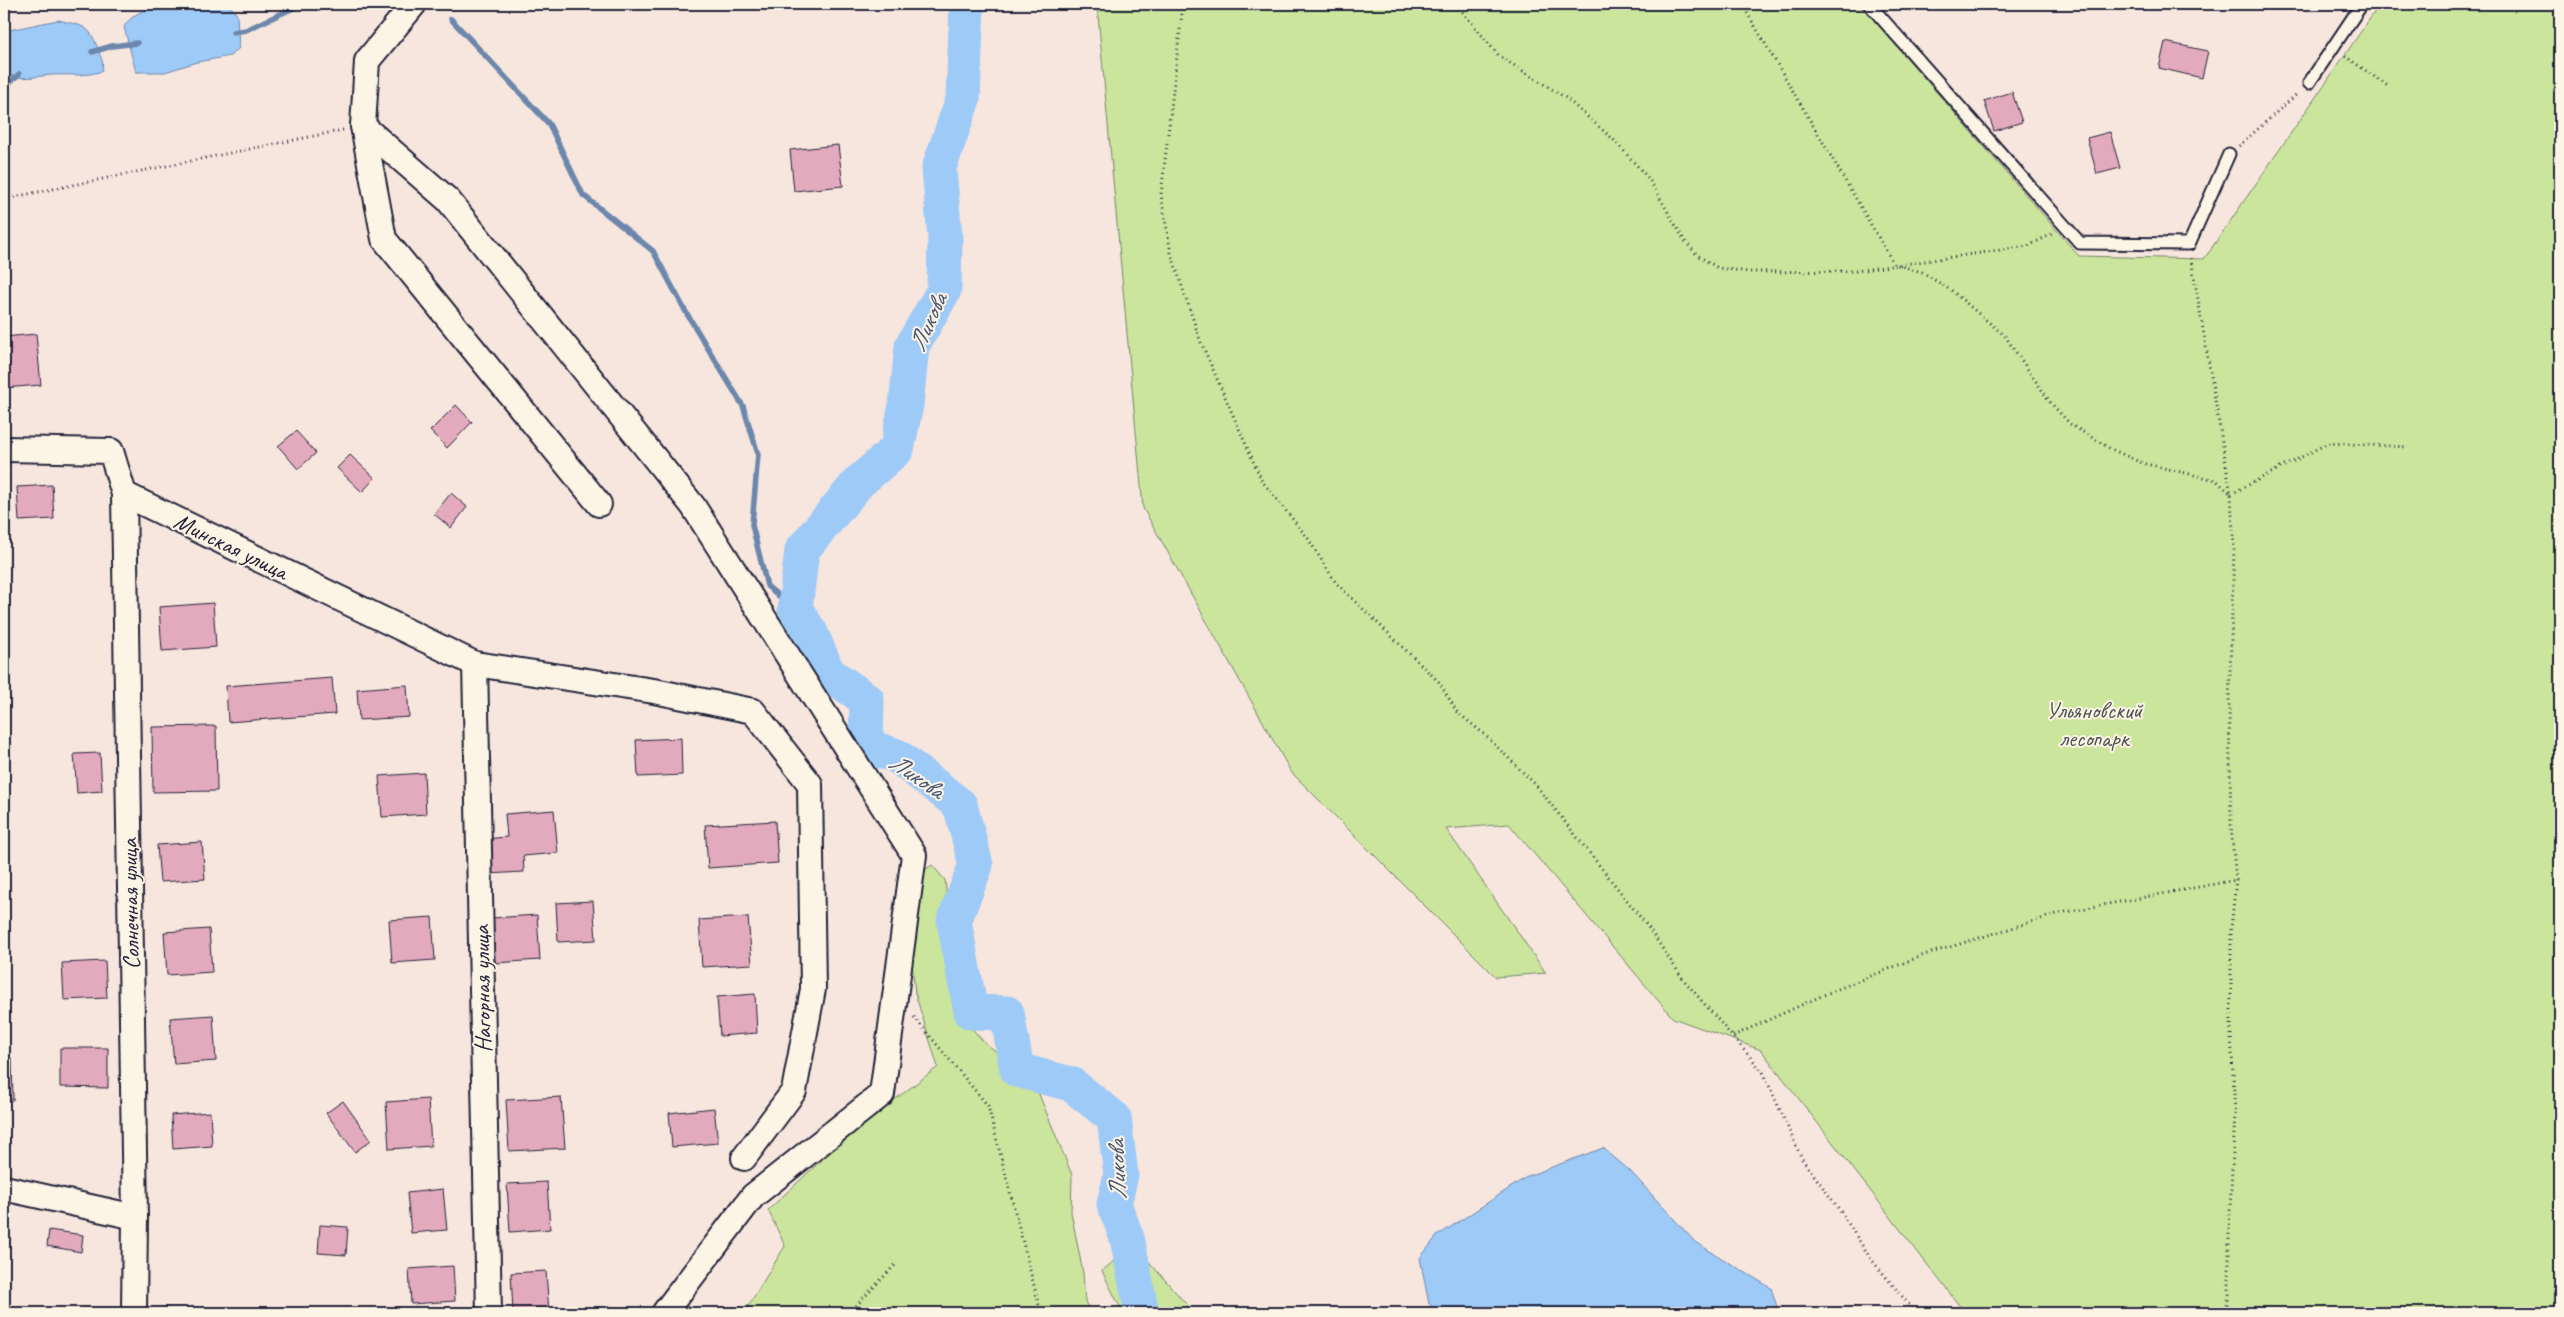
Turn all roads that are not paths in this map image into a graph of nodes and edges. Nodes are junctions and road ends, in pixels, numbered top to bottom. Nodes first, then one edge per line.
1 (414, 4) edge
2 (1869, 4) edge
3 (2362, 4) edge
4 (2309, 83) road end
5 (363, 126) junction
6 (2229, 154) road end
7 (4, 450) edge
8 (124, 494) junction
9 (599, 504) dead end
10 (475, 664) junction
11 (744, 1158) dead end
12 (4, 1188) edge
13 (135, 1217) junction
14 (134, 1313) edge
15 (489, 1313) edge
16 (664, 1313) edge

1 - 5 street
2 - 6 lane
3 - 4 lane
5 - 9 street
5 - 16 street
7 - 8 street
8 - 10 street, Минская улица
8 - 13 street, Солнечная улица
10 - 11 street, Минская улица
10 - 15 street, Нагорная улица
12 - 13 street
13 - 14 street, Солнечная улица

